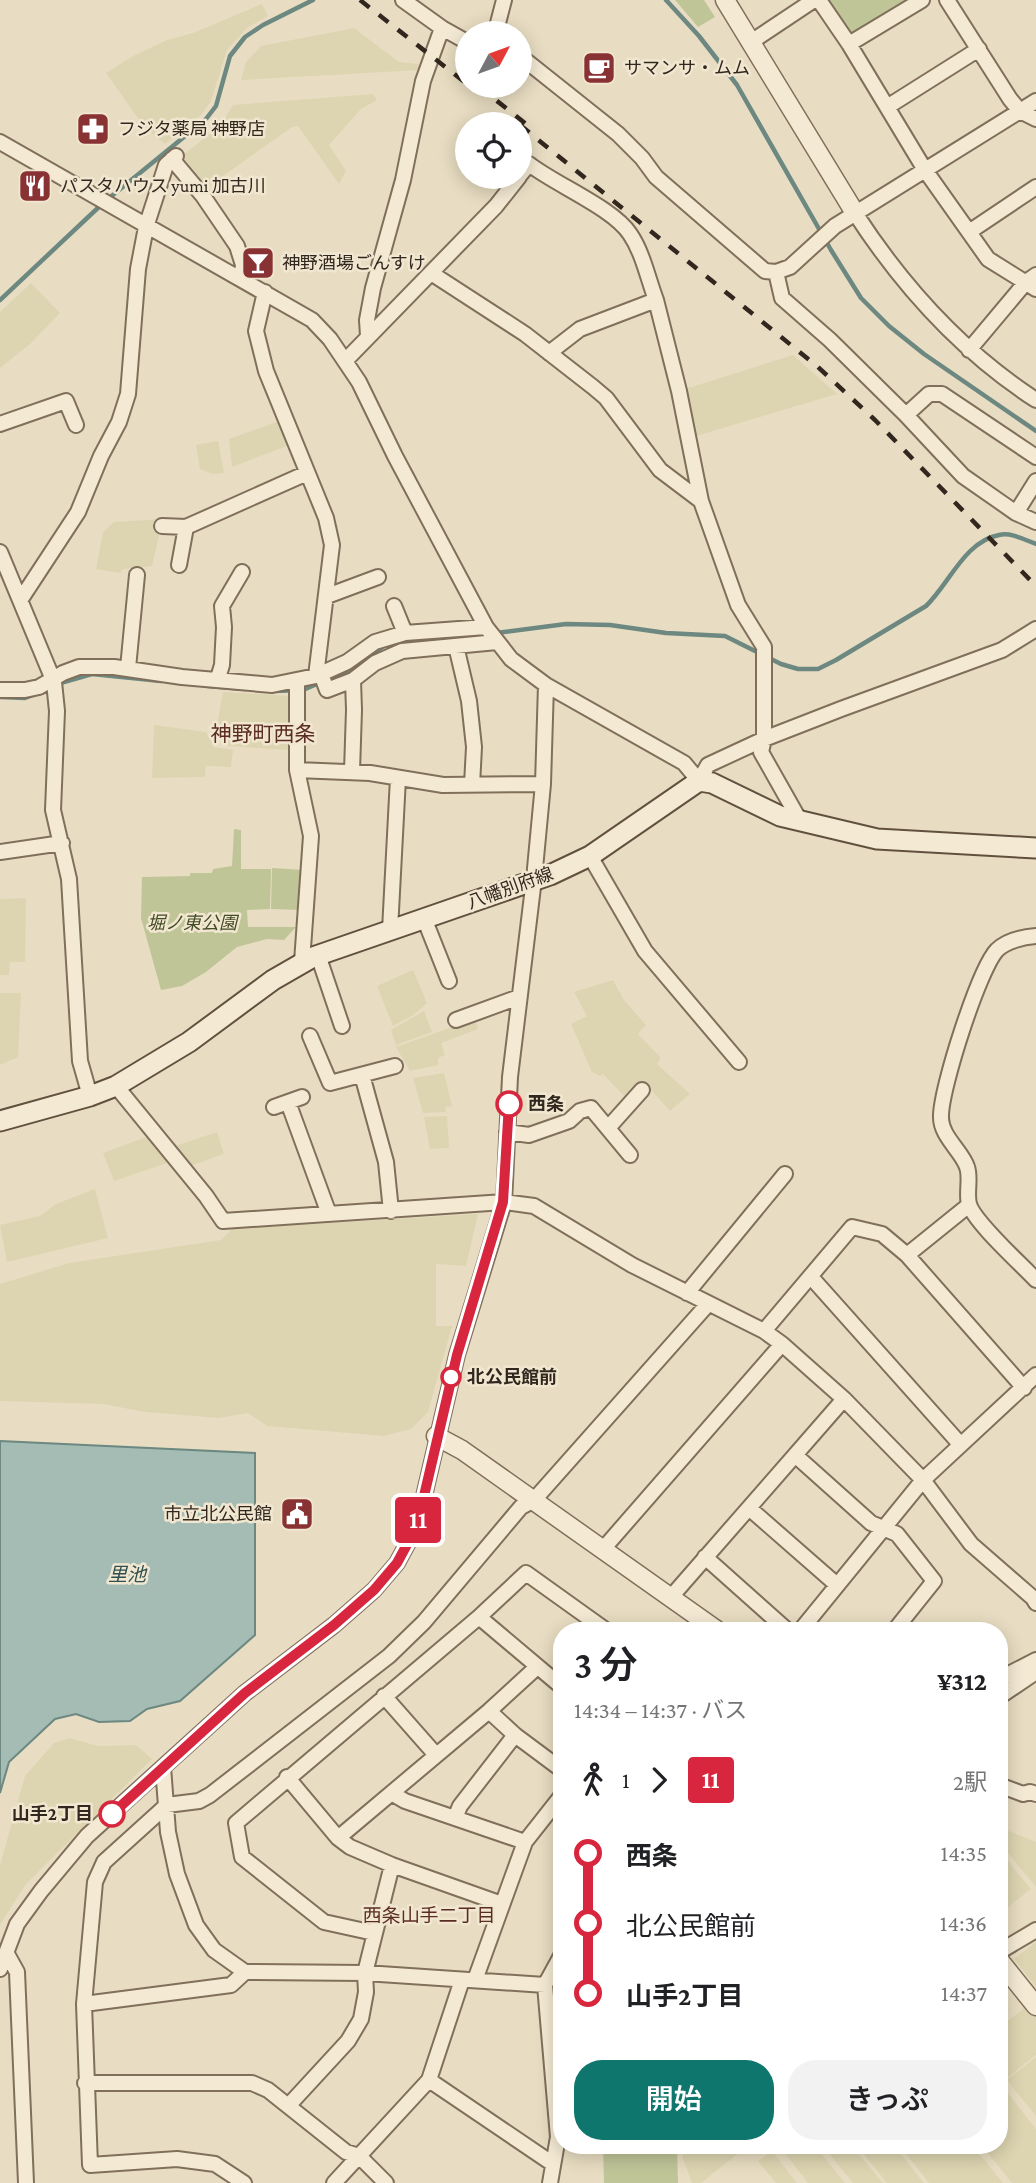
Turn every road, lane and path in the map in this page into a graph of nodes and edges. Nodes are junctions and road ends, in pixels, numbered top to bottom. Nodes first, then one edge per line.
1 (403, 0) edge
2 (504, 0) edge
3 (725, 0) edge
4 (814, 0) edge
5 (819, 0) edge
6 (922, 0) edge
7 (947, 0) edge
8 (499, 21) edge
9 (442, 28) junction
10 (455, 35) edge
11 (751, 42) junction
12 (849, 44) junction
13 (979, 49) junction
14 (532, 66) edge
15 (1036, 101) edge
16 (887, 107) junction
17 (1020, 111) junction
18 (1036, 119) edge
19 (0, 142) edge
20 (532, 166) edge
21 (925, 170) junction
22 (1036, 187) edge
23 (509, 189) edge
24 (855, 213) junction
25 (146, 227) junction
26 (969, 232) junction
27 (431, 272) junction
28 (776, 272) junction
29 (241, 279) junction
30 (1033, 282) edge
31 (265, 292) junction
32 (656, 300) junction
33 (368, 336) junction
34 (969, 350) junction
35 (549, 353) junction
36 (345, 362) junction
37 (1036, 400) edge
38 (906, 415) junction
39 (0, 424) edge
40 (76, 425) dead end
41 (1036, 457) edge
42 (307, 473) junction
43 (1036, 481) edge
44 (701, 501) junction
45 (1016, 513) junction
46 (1036, 522) edge
47 (162, 526) dead end
48 (186, 527) junction
49 (0, 552) edge
50 (179, 565) dead end
51 (242, 572) dead end
52 (137, 575) dead end
53 (378, 577) dead end
54 (327, 596) junction
55 (20, 599) junction
56 (394, 606) dead end
57 (486, 627) junction
58 (1036, 629) edge
59 (405, 633) junction
60 (497, 642) junction
61 (456, 646) junction
62 (128, 668) junction
63 (318, 675) junction
64 (218, 678) junction
65 (53, 679) junction
66 (353, 680) junction
67 (297, 681) junction
68 (546, 685) junction
69 (0, 690) edge
70 (764, 739) junction
71 (297, 770) junction
72 (352, 771) junction
73 (398, 778) junction
74 (698, 781) junction
75 (543, 784) junction
76 (471, 785) junction
77 (800, 821) junction
78 (62, 843) junction
79 (1036, 848) edge
80 (0, 852) edge
81 (590, 856) junction
82 (534, 879) junction
83 (424, 918) junction
84 (390, 930) junction
85 (1036, 936) edge
86 (310, 958) junction
87 (449, 981) dead end
88 (519, 997) junction
89 (456, 1020) dead end
90 (342, 1026) dead end
91 (310, 1036) dead end
92 (739, 1062) dead end
93 (395, 1066) dead end
94 (362, 1075) junction
95 (116, 1086) junction
96 (642, 1090) dead end
97 (90, 1096) junction
98 (302, 1097) dead end
99 (0, 1121) edge
100 (608, 1128) junction
101 (507, 1132) junction
102 (631, 1155) dead end
103 (785, 1174) dead end
104 (503, 1202) junction
105 (969, 1205) junction
106 (391, 1211) junction
107 (329, 1214) junction
108 (907, 1255) junction
109 (811, 1277) junction
110 (1036, 1280) edge
111 (687, 1293) junction
112 (708, 1304) junction
113 (764, 1331) junction
114 (782, 1344) junction
115 (1036, 1376) edge
116 (1024, 1388) junction
117 (844, 1399) junction
118 (436, 1436) junction
119 (960, 1444) junction
120 (795, 1455) junction
121 (923, 1480) junction
122 (534, 1500) junction
123 (749, 1508) junction
124 (883, 1528) junction
125 (604, 1548) junction
126 (705, 1557) junction
127 (836, 1585) junction
128 (671, 1597) junction
129 (1036, 1603) edge
130 (479, 1617) junction
131 (594, 1622) edge
132 (706, 1622) edge
133 (789, 1622) edge
134 (806, 1622) edge
135 (901, 1622) edge
136 (1036, 1660) edge
137 (537, 1667) junction
138 (1036, 1672) edge
139 (1008, 1674) edge
140 (553, 1680) edge
141 (1008, 1691) edge
142 (384, 1696) junction
143 (489, 1711) junction
144 (514, 1735) junction
145 (436, 1755) junction
146 (553, 1763) edge
147 (163, 1767) junction
148 (287, 1777) junction
149 (1008, 1788) edge
150 (393, 1794) junction
151 (1036, 1794) edge
152 (167, 1805) junction
153 (553, 1806) edge
154 (455, 1818) junction
155 (338, 1838) junction
156 (525, 1842) junction
157 (392, 1865) junction
158 (502, 1904) junction
159 (1036, 1930) edge
160 (374, 1933) junction
161 (1008, 1947) edge
162 (7, 1954) junction
163 (0, 1969) edge
164 (553, 1970) edge
165 (1008, 1970) edge
166 (245, 1972) junction
167 (365, 1973) junction
168 (469, 1980) junction
169 (545, 1985) junction
170 (83, 2004) junction
171 (1036, 2006) edge
172 (553, 2079) edge
173 (429, 2080) junction
174 (85, 2083) junction
175 (289, 2105) junction
176 (555, 2154) edge
177 (359, 2156) junction
178 (554, 2164) junction
179 (26, 2183) edge
180 (244, 2183) edge
181 (334, 2183) edge
182 (386, 2183) edge
183 (550, 2183) edge

1 - 9 street
2 - 8 street
3 - 11 street
4 - 11 street
5 - 12 street
6 - 12 street
7 - 13 street
9 - 10 street
9 - 33 street
11 - 24 street
12 - 16 street
13 - 16 street
13 - 17 street
14 - 28 street
15 - 17 street
16 - 21 street
17 - 18 street
17 - 21 street
19 - 25 street
20 - 32 street
21 - 24 street
21 - 26 street
22 - 26 street
23 - 27 street
24 - 28 street
24 - 34 street
25 - 29 street
25 - 29 street
25 - 55 street
26 - 30 street
27 - 33 street
27 - 35 street
28 - 38 street
29 - 31 street
30 - 34 street
31 - 36 street
31 - 42 street
32 - 35 street
32 - 44 street
33 - 36 street
34 - 37 street
35 - 44 street
36 - 57 street
38 - 41 street
38 - 45 street
39 - 40 street
42 - 48 street
42 - 54 street
43 - 45 street
44 - 70 street
45 - 46 street
47 - 48 street
48 - 50 street
49 - 55 street
51 - 64 street
52 - 62 street
53 - 54 street
54 - 63 street
55 - 65 street
56 - 59 street
57 - 59 street
57 - 60 street
58 - 70 street
59 - 63 street
60 - 61 street
60 - 68 street
61 - 66 street
61 - 76 street
62 - 64 street
62 - 65 street
63 - 66 street
63 - 67 street
64 - 67 street
65 - 69 street
65 - 78 street
66 - 72 street
67 - 71 street
68 - 74 street
68 - 75 street
70 - 74 street
70 - 77 street
71 - 72 street
71 - 86 street
72 - 73 street
73 - 76 street
73 - 84 street
74 - 77 main road
74 - 81 main road, 八幡別府線
75 - 76 street
75 - 82 street
77 - 79 main road
78 - 80 street
78 - 97 street
81 - 82 main road, 八幡別府線
81 - 92 street
82 - 83 main road, 八幡別府線
82 - 88 street
83 - 84 main road, 八幡別府線
83 - 87 street
84 - 86 main road, 八幡別府線
85 - 105 street
86 - 90 street
86 - 95 main road, 八幡別府線
88 - 89 street
88 - 101 street
91 - 94 street
93 - 94 street
94 - 106 street
95 - 97 main road, 八幡別府線
95 - 107 street
96 - 100 street
97 - 99 main road, 八幡別府線
98 - 107 street
100 - 101 street
100 - 102 street
101 - 104 street
103 - 111 street
104 - 106 street
104 - 111 street
104 - 118 street
105 - 108 street
105 - 110 street
106 - 107 street
108 - 109 street
108 - 116 street
109 - 113 street
109 - 119 street
111 - 112 street
112 - 113 street
112 - 122 street
113 - 114 street
114 - 117 street
114 - 125 street
115 - 116 street
116 - 119 street
117 - 120 street
117 - 121 street
118 - 122 street
118 - 147 street
119 - 121 street
120 - 123 street
120 - 124 street
121 - 124 street
121 - 129 street
122 - 125 street
122 - 152 street
123 - 126 street
123 - 127 street
124 - 127 street
124 - 135 street
125 - 128 street
126 - 128 street
126 - 133 street
127 - 134 street
128 - 132 street
130 - 131 street
130 - 137 street
130 - 142 street
136 - 139 street
137 - 140 street
137 - 143 street
138 - 141 street
142 - 145 street
142 - 148 street
143 - 144 street
143 - 145 street
144 - 146 street
144 - 154 street
145 - 150 street
147 - 152 street
147 - 162 street
148 - 155 street
148 - 160 street
149 - 151 street
150 - 154 street
150 - 155 street
152 - 166 street
152 - 170 street
153 - 156 street
154 - 156 street
155 - 157 street
156 - 158 street
157 - 158 street
157 - 160 street
158 - 168 street
159 - 161 street
160 - 167 street
162 - 163 street
162 - 179 street
164 - 169 street
165 - 171 street
166 - 167 street
166 - 170 street
167 - 168 street
167 - 175 street
168 - 169 street
168 - 173 street
169 - 172 street
170 - 174 street
173 - 177 street
173 - 178 street
174 - 175 street
174 - 180 street
175 - 177 street
176 - 178 street
177 - 181 street
177 - 182 street
178 - 183 street

